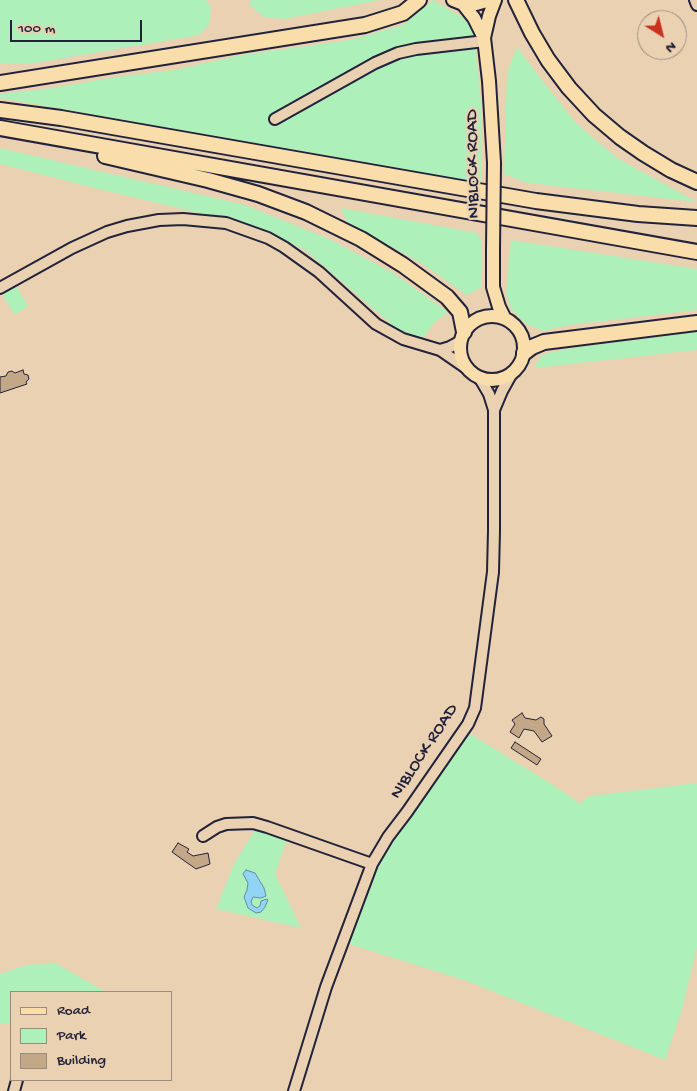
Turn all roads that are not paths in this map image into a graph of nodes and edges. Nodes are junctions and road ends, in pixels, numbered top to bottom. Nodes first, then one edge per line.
1 (419, 0) edge
2 (490, 0) edge
3 (495, 0) edge
4 (516, 0) edge
5 (695, 0) edge
6 (458, 2) edge
7 (697, 5) edge
8 (485, 39) junction
9 (0, 83) edge
10 (0, 110) edge
11 (275, 119) dead end
12 (4, 128) edge
13 (697, 182) edge
14 (697, 218) edge
15 (697, 252) edge
16 (493, 286) junction
17 (0, 288) edge
18 (479, 318) junction
19 (504, 318) junction
20 (697, 323) edge
21 (462, 337) junction
22 (440, 350) junction
23 (524, 353) junction
24 (512, 373) junction
25 (474, 374) junction
26 (494, 410) junction
27 (494, 470) junction
28 (505, 476) dead end
29 (203, 836) dead end
30 (372, 864) junction
31 (294, 1091) edge

1 - 9 highway
2 - 6 main road
3 - 8 main road, NIBLOCK ROAD
4 - 13 highway
5 - 7 street
6 - 8 main road, NIBLOCK ROAD
8 - 11 street
8 - 16 main road, NIBLOCK ROAD, bridge
10 - 14 highway
12 - 15 highway
12 - 21 highway
16 - 18 main road, NIBLOCK ROAD
16 - 19 main road, NIBLOCK ROAD
17 - 22 street
18 - 19 main road
18 - 21 main road
19 - 23 main road
20 - 23 highway
21 - 22 street
21 - 25 main road
22 - 25 street
23 - 24 main road
24 - 25 main road
24 - 26 street, NIBLOCK ROAD
25 - 26 street, NIBLOCK ROAD
26 - 27 street, NIBLOCK ROAD
27 - 28 street
27 - 30 street, NIBLOCK ROAD
29 - 30 street
30 - 31 street, NIBLOCK ROAD

